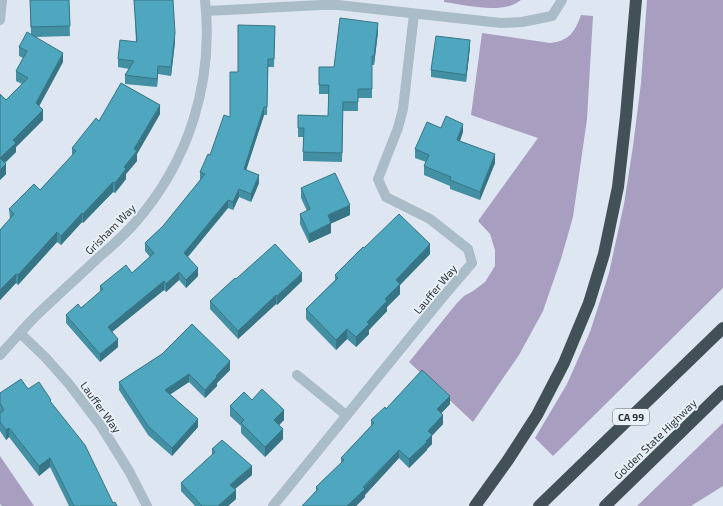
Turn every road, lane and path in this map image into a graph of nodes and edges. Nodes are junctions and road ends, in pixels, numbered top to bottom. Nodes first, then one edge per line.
1 (2, 0) edge
2 (205, 0) edge
3 (562, 0) edge
4 (636, 0) edge
5 (206, 11) junction
6 (414, 14) junction
7 (0, 20) edge
8 (723, 328) edge
9 (20, 333) junction
10 (0, 355) edge
11 (297, 375) dead end
12 (723, 391) edge
13 (346, 415) junction
14 (147, 506) edge
15 (273, 506) edge
16 (475, 506) edge
17 (538, 506) edge
18 (605, 506) edge

1 - 7 street
2 - 5 street, Grisham Way
3 - 6 street
4 - 16 highway
5 - 6 street
5 - 9 street, Grisham Way
6 - 13 street, Lauffer Way
8 - 17 highway, CA 99
9 - 10 street, Grisham Way
9 - 14 street, Lauffer Way
11 - 13 street
12 - 18 highway, Golden State Highway
13 - 15 street, Lauffer Way

